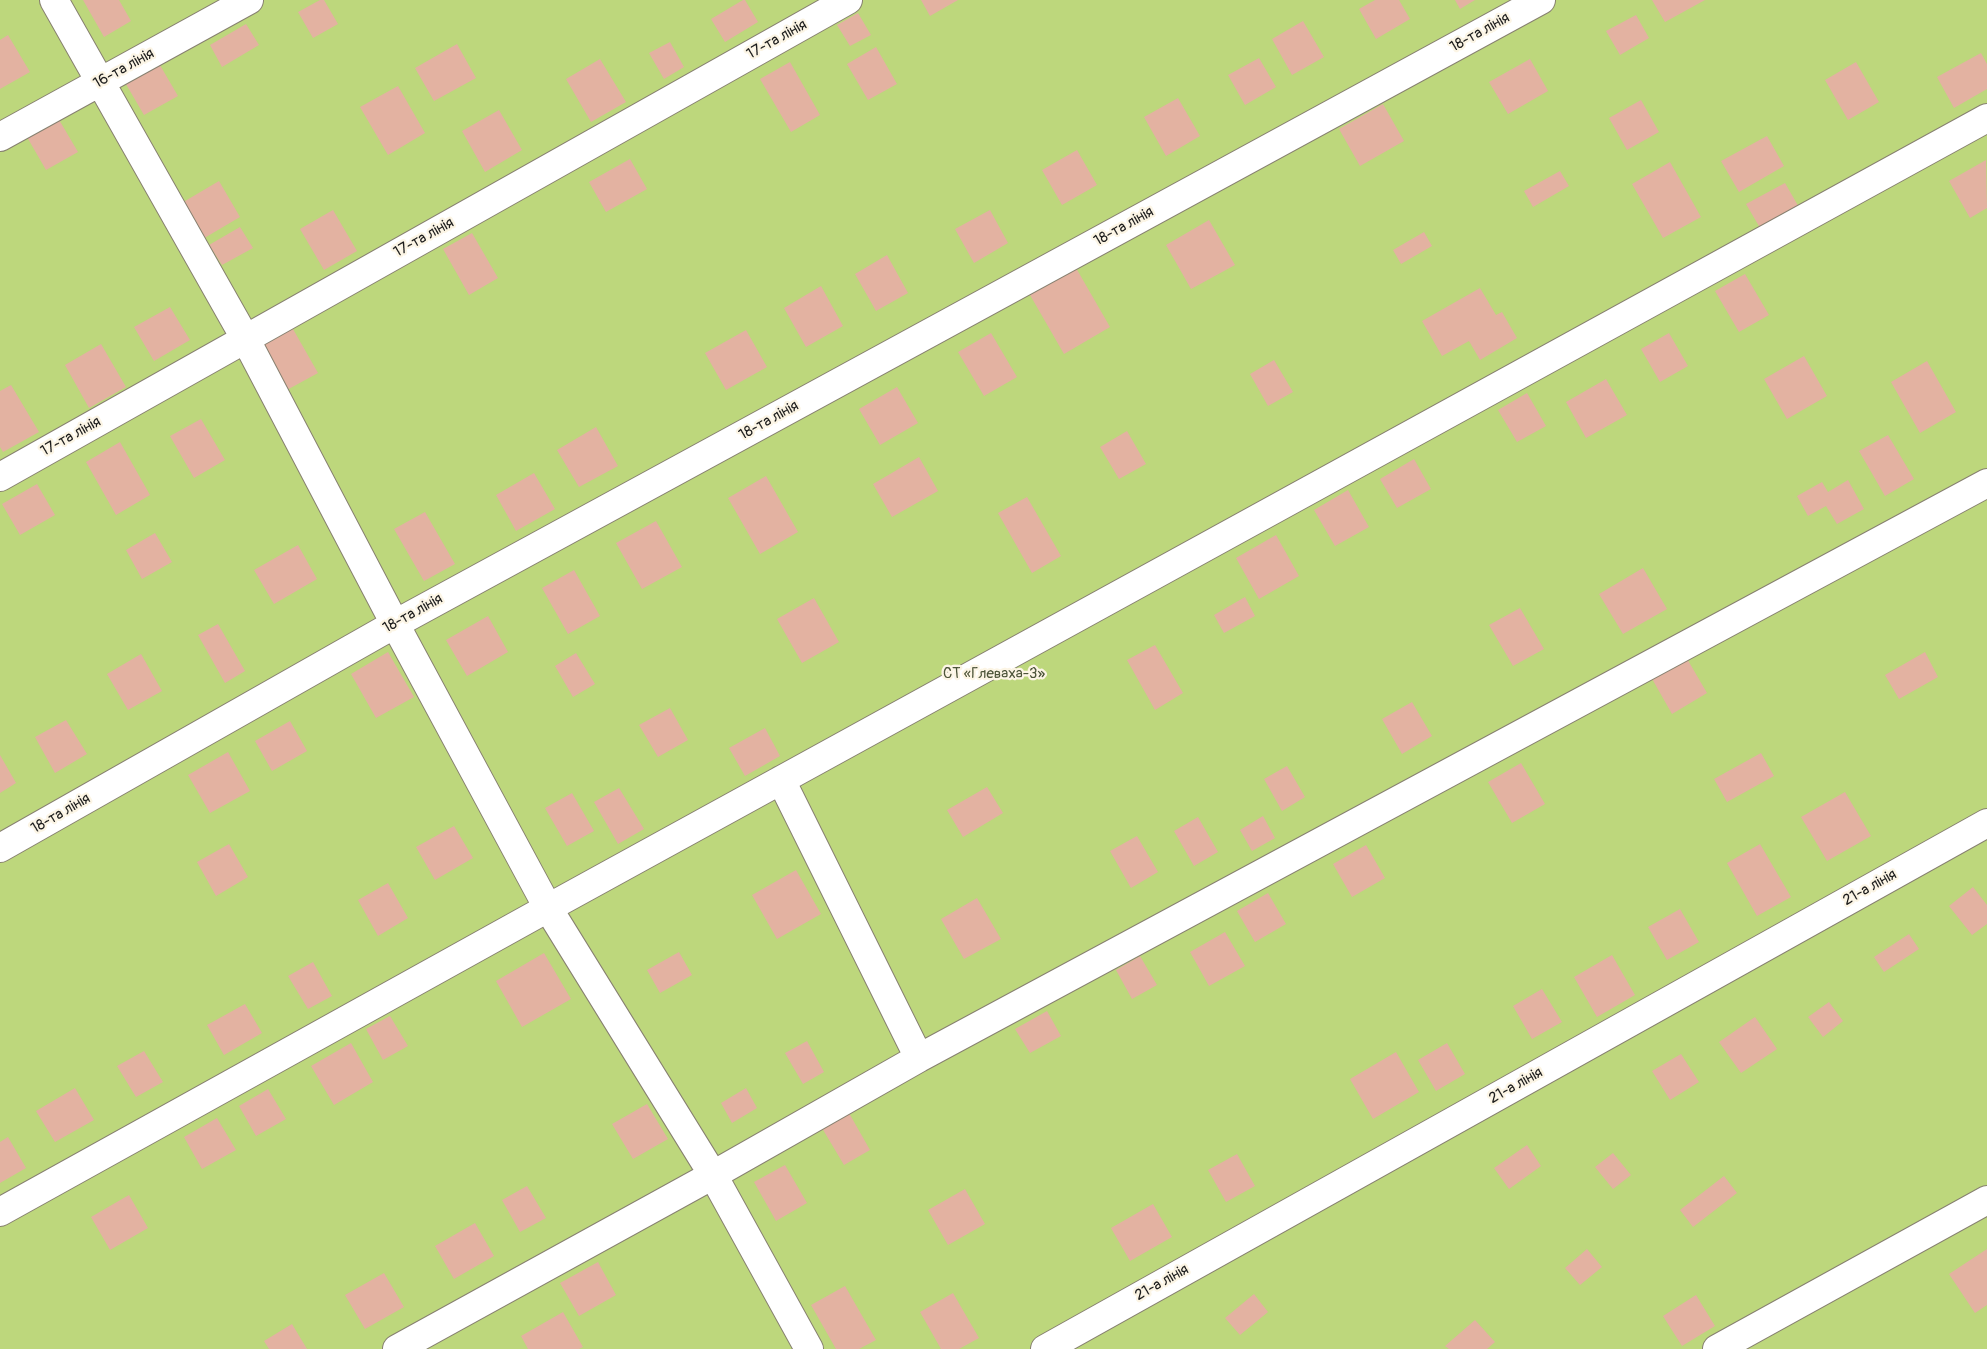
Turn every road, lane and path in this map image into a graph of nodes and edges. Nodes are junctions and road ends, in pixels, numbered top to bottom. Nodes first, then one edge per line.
1 (54, 0) edge
2 (248, 0) edge
3 (848, 0) edge
4 (1541, 0) edge
5 (100, 83) junction
6 (1987, 118) edge
7 (0, 137) edge
8 (245, 338) junction
9 (0, 477) edge
10 (1987, 483) edge
11 (395, 624) junction
12 (781, 780) junction
13 (1987, 823) edge
14 (0, 848) edge
15 (548, 908) junction
16 (919, 1058) junction
17 (713, 1175) junction
18 (1987, 1200) edge
19 (0, 1212) edge
20 (397, 1349) edge
21 (809, 1349) edge
22 (1045, 1349) edge
23 (1717, 1349) edge

1 - 5 lane
2 - 5 lane, 16-та лінія
3 - 8 lane, 17-та лінія
4 - 11 lane, 18-та лінія
5 - 7 lane, 16-та лінія
5 - 8 lane
6 - 12 lane
8 - 9 lane, 17-та лінія
8 - 11 lane
10 - 16 lane
11 - 14 lane, 18-та лінія
11 - 15 lane
12 - 15 lane
12 - 16 lane
13 - 22 lane, 21-а лінія
15 - 17 lane
15 - 19 lane
16 - 17 lane
17 - 20 lane
17 - 21 lane
18 - 23 lane

